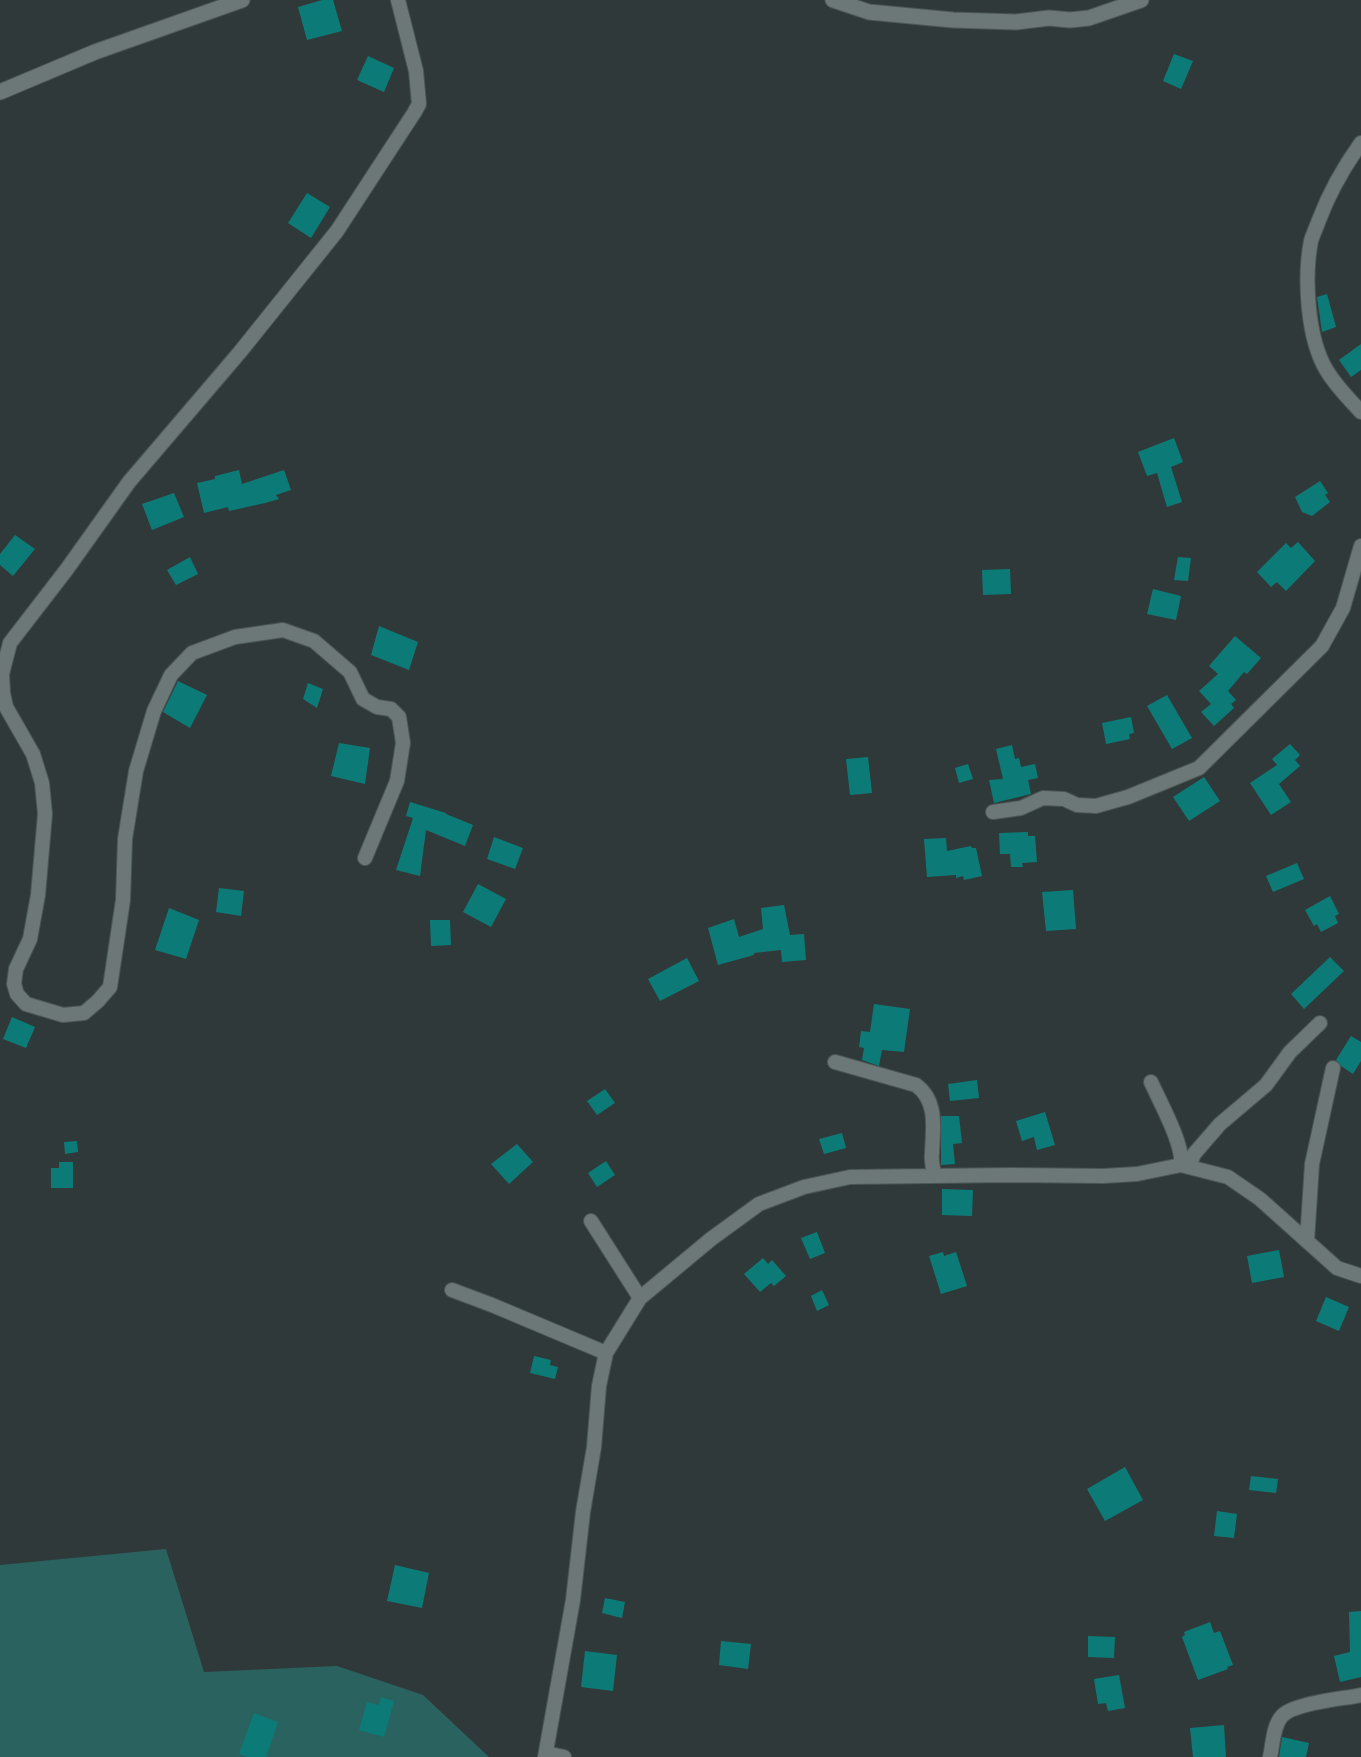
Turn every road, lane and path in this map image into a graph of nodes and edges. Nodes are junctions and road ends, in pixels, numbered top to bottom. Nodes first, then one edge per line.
1 (242, 0) edge
2 (398, 0) edge
3 (833, 0) edge
4 (1142, 0) edge
5 (0, 92) edge
6 (1361, 143) edge
7 (1361, 412) edge
8 (1361, 546) edge
9 (993, 812) dead end
10 (365, 858) dead end
11 (1320, 1023) dead end
12 (835, 1062) dead end
13 (1333, 1068) dead end
14 (1151, 1082) dead end
15 (1185, 1166) junction
16 (935, 1176) junction
17 (590, 1221) dead end
18 (1308, 1241) junction
19 (1361, 1276) edge
20 (452, 1290) dead end
21 (640, 1298) junction
22 (606, 1353) junction
23 (1361, 1695) edge
24 (545, 1755) edge
25 (564, 1757) edge
26 (1270, 1757) edge

1 - 5 street
2 - 10 street
3 - 4 street
6 - 7 street
8 - 9 street
11 - 15 street
12 - 16 street
13 - 18 street
14 - 15 street
15 - 16 street
15 - 18 street
16 - 21 street
17 - 21 street
18 - 19 street
20 - 22 street
21 - 22 street
22 - 24 street
23 - 26 street
24 - 25 street

